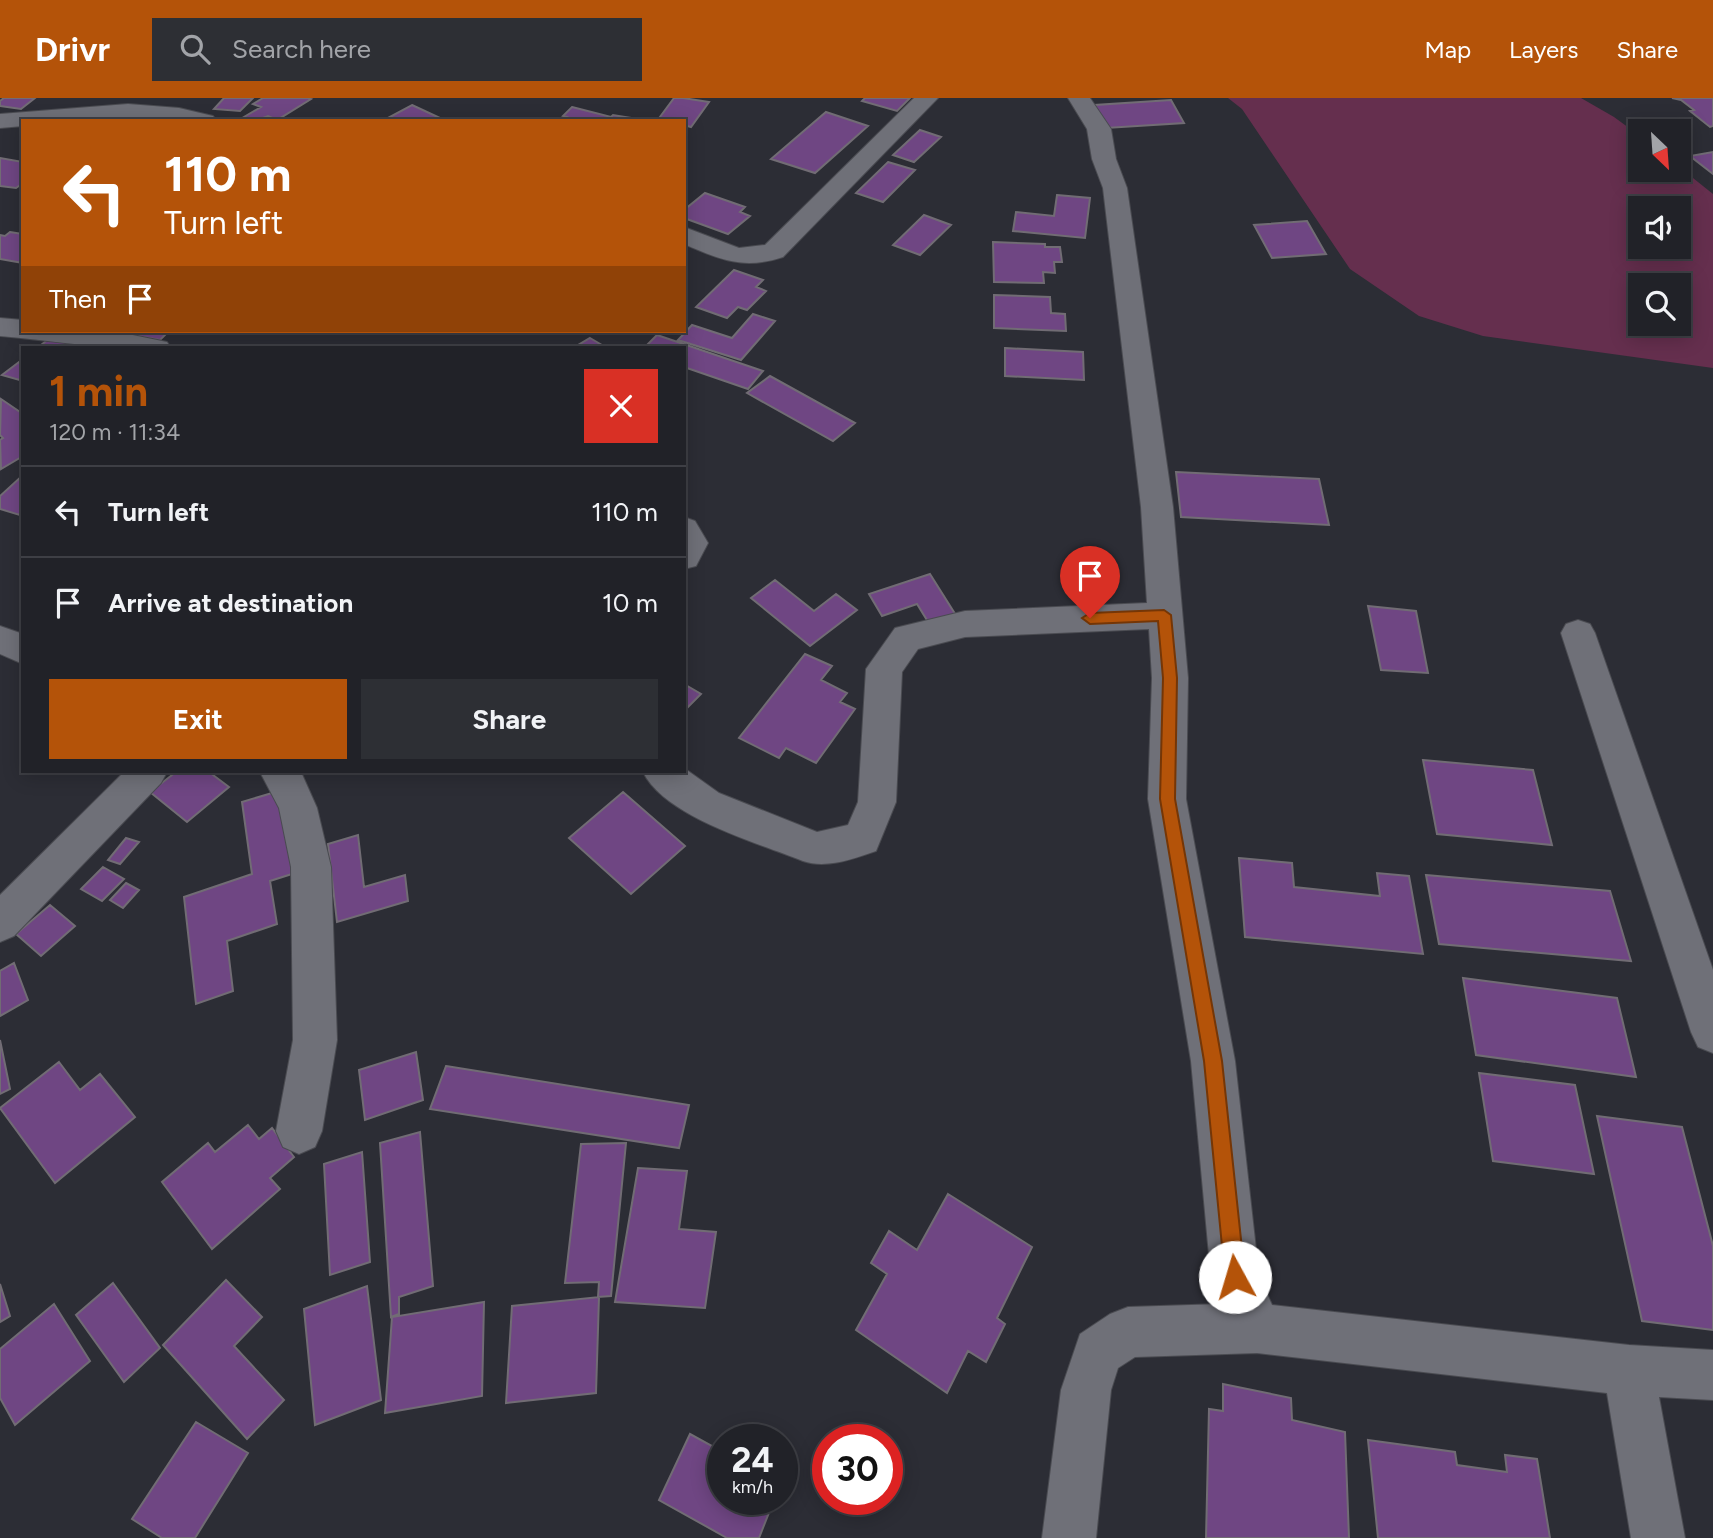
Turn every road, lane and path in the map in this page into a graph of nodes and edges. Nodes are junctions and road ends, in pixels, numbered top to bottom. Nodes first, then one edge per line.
1 (178, 98) edge
2 (928, 98) edge
3 (1079, 98) edge
4 (158, 111) junction
5 (198, 119) edge
6 (0, 121) edge
7 (686, 236) edge
8 (0, 327) edge
9 (21, 329) edge
10 (61, 333) edge
11 (146, 346) edge
12 (686, 532) edge
13 (686, 554) edge
14 (1164, 615) junction
15 (1578, 633) dead end
16 (0, 639) edge
17 (21, 649) edge
18 (147, 773) edge
19 (281, 773) edge
20 (663, 773) edge
21 (0, 923) edge
22 (1713, 1032) edge
23 (299, 1130) dead end
24 (1256, 1328) junction
25 (1629, 1370) junction
26 (1713, 1375) edge
27 (1069, 1538) edge
28 (1658, 1538) edge

1 - 4 street
2 - 7 street
3 - 14 street
4 - 5 street
4 - 6 street
8 - 9 street
10 - 11 street
12 - 13 street
14 - 20 street
14 - 24 street
15 - 22 street
16 - 17 street
18 - 21 street
19 - 23 street
24 - 25 street
24 - 27 street
25 - 26 street
25 - 28 street

